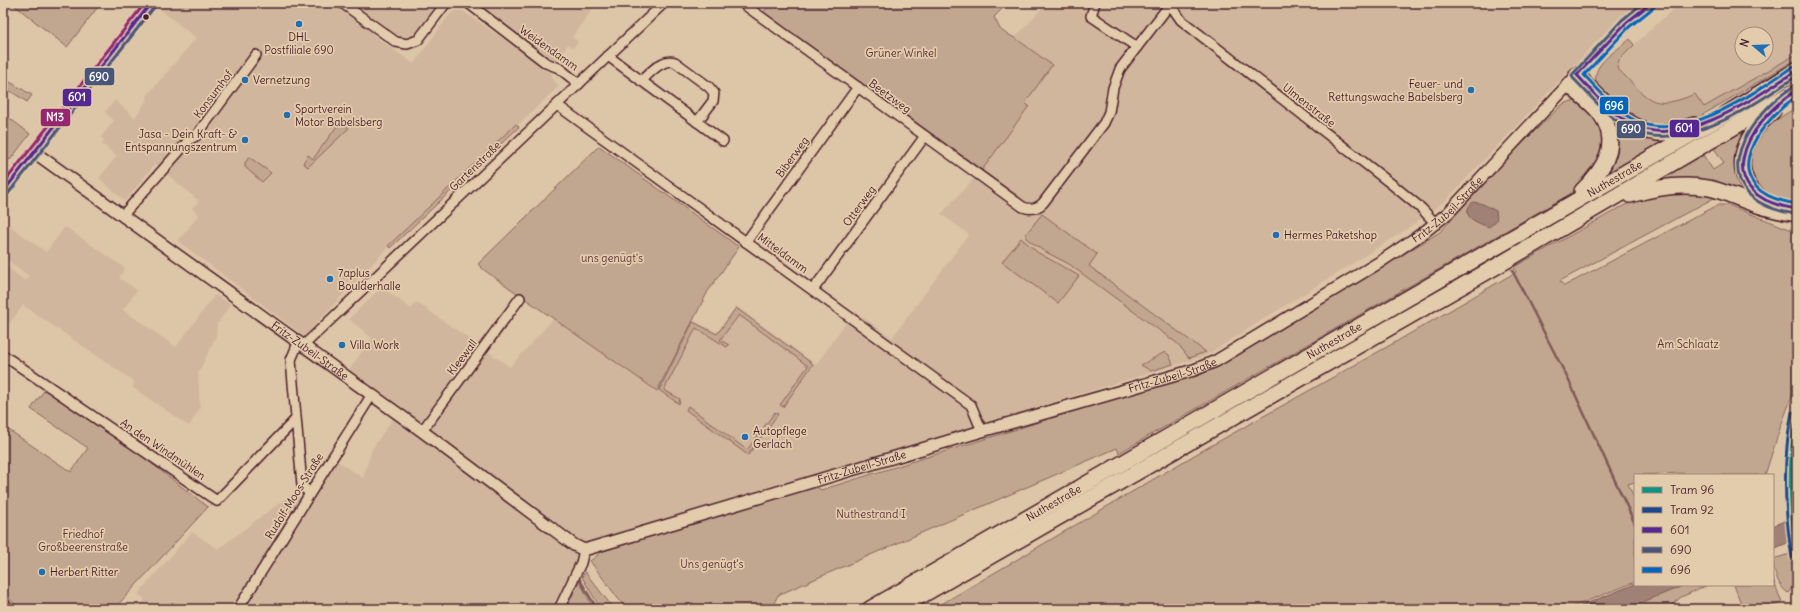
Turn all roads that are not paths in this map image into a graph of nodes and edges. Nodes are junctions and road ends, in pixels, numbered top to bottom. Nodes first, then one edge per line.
1 (151, 3) edge
2 (342, 3) edge
3 (446, 3) edge
4 (468, 3) edge
5 (664, 3) edge
6 (742, 3) edge
7 (1095, 3) edge
8 (1170, 3) edge
9 (1650, 3) edge
10 (1137, 47) junction
11 (256, 55) dead end
12 (608, 56) junction
13 (1797, 70) edge
14 (1573, 80) junction
15 (641, 81) junction
16 (579, 84) junction
17 (858, 87) junction
18 (1793, 92) edge
19 (557, 104) junction
20 (1723, 116) junction
21 (697, 122) junction
22 (924, 136) junction
23 (722, 141) dead end
24 (34, 152) junction
25 (17, 174) junction
26 (3, 181) edge
27 (3, 192) edge
28 (1603, 205) junction
29 (1566, 206) junction
30 (1797, 209) edge
31 (1797, 214) edge
32 (122, 216) junction
33 (1436, 224) junction
34 (746, 242) junction
35 (813, 290) junction
36 (520, 298) dead end
37 (300, 345) junction
38 (3, 355) edge
39 (371, 396) junction
40 (295, 420) junction
41 (422, 430) junction
42 (982, 431) junction
43 (309, 493) junction
44 (584, 550) junction
45 (3, 602) edge
46 (9, 609) edge
47 (238, 609) edge
48 (559, 609) edge
49 (870, 609) edge
50 (898, 609) edge

1 - 24 street
2 - 3 street
4 - 16 street, Weidendamm
5 - 12 street, Gartenstraße
6 - 17 street, Beetzweg
7 - 10 street
8 - 10 street
8 - 33 street, Ulmenstraße
9 - 14 street, Fritz-Zubeil-Straße
10 - 22 street, Beetzweg
11 - 32 street, Konsumhof
12 - 15 street
12 - 16 street, Gartenstraße
13 - 20 highway, Nuthestraße
14 - 20 highway
14 - 29 highway
14 - 33 street, Fritz-Zubeil-Straße
15 - 21 street
15 - 21 street
16 - 19 street, Gartenstraße
17 - 22 street, Beetzweg
17 - 34 street, Biberweg
18 - 28 highway, Nuthestraße
18 - 30 highway
19 - 34 street, Mitteldamm
19 - 37 street, Gartenstraße
20 - 29 highway, Nuthestraße
21 - 23 street
22 - 35 street, Otterweg
24 - 25 street
24 - 32 street, Fritz-Zubeil-Straße
25 - 26 street
25 - 27 street
28 - 31 highway
28 - 50 highway, Nuthestraße
29 - 49 highway, Nuthestraße
32 - 37 street, Fritz-Zubeil-Straße
33 - 42 street, Fritz-Zubeil-Straße
34 - 35 street, Mitteldamm
35 - 42 street, Mitteldamm
36 - 41 street, Kleewall
37 - 39 street, Fritz-Zubeil-Straße
37 - 40 street
38 - 40 street, An den Windmühlen
39 - 41 street, Fritz-Zubeil-Straße
39 - 43 street, Rudolf-Moos-Straße
40 - 43 street
41 - 44 street, Fritz-Zubeil-Straße
42 - 44 street, Fritz-Zubeil-Straße
43 - 47 street, Rudolf-Moos-Straße
44 - 48 street
45 - 46 street

